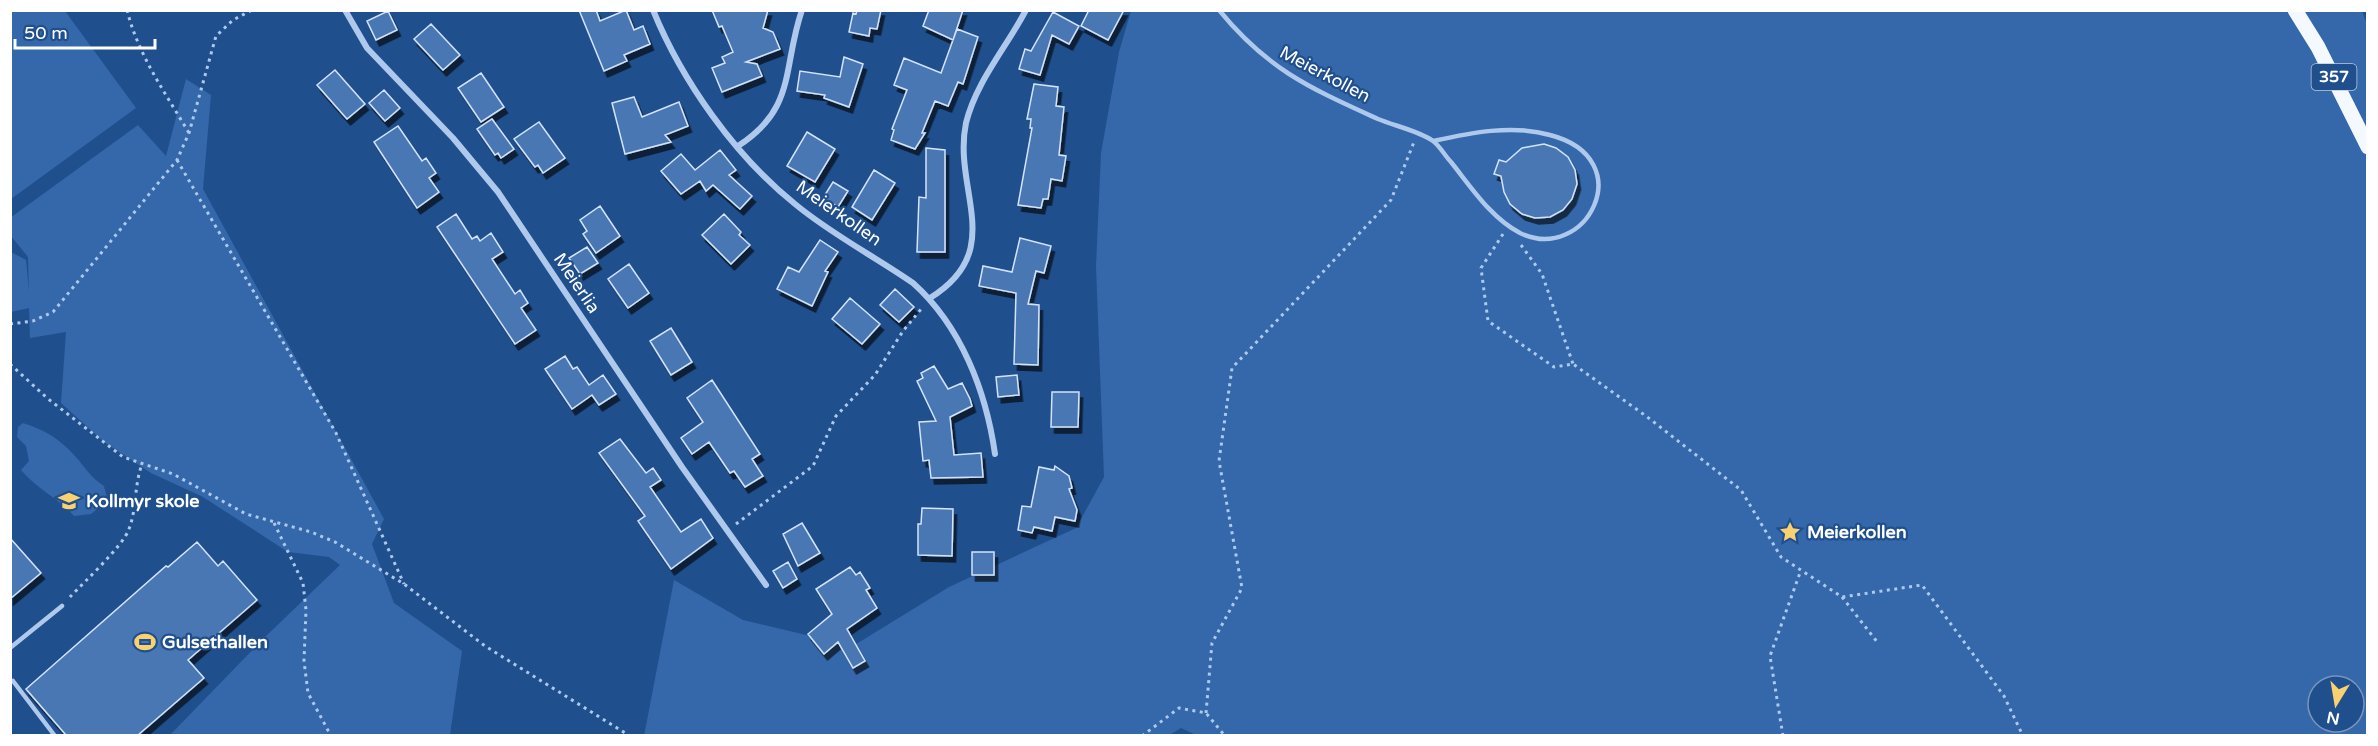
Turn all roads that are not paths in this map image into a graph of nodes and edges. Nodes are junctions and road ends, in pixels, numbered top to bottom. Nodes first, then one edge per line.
1 (345, 10) edge
2 (653, 10) edge
3 (802, 10) edge
4 (1026, 10) edge
5 (1219, 10) edge
6 (2295, 10) edge
7 (1433, 141) junction
8 (738, 146) junction
9 (2367, 147) edge
10 (930, 298) junction
11 (996, 454) dead end
12 (766, 585) dead end
13 (62, 606) road end
14 (10, 648) edge
15 (13, 681) dead end
16 (55, 735) edge

1 - 12 street, Meierlia
2 - 8 street, Meierkollen
3 - 8 street
4 - 10 street
5 - 7 lane, Meierkollen
6 - 9 main road, 357
7 - 7 lane, Meierkollen
8 - 10 street, Meierkollen
10 - 11 street, Meierkollen
13 - 14 lane
15 - 16 lane

